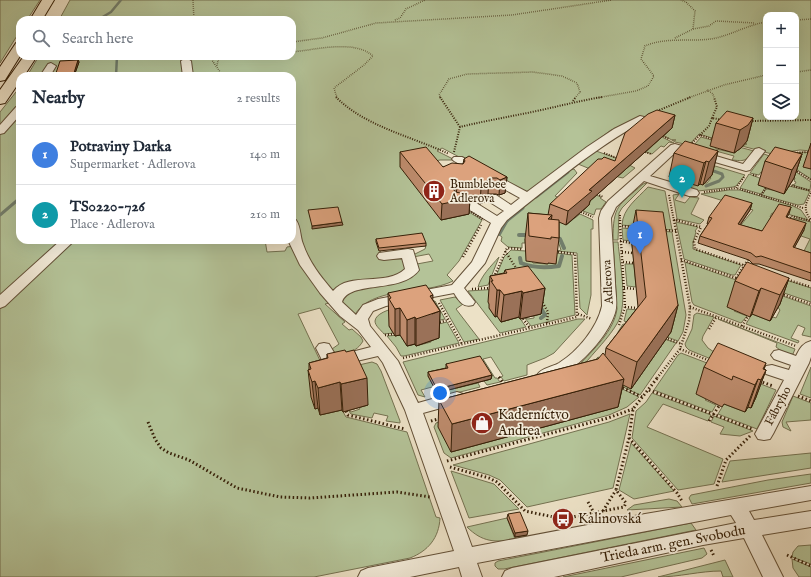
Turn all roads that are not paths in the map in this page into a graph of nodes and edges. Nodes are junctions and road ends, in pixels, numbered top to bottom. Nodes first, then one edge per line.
1 (48, 0) edge
2 (38, 16) edge
3 (16, 52) edge
4 (28, 60) edge
5 (186, 61) dead end
6 (51, 66) dead end
7 (20, 72) edge
8 (47, 72) edge
9 (187, 72) edge
10 (0, 77) edge
11 (16, 77) edge
12 (0, 100) edge
13 (16, 113) edge
14 (640, 119) edge
15 (0, 130) edge
16 (759, 151) dead end
17 (451, 168) edge
18 (642, 177) junction
19 (693, 193) dead end
20 (527, 197) junction
21 (492, 198) dead end
22 (462, 204) edge
23 (508, 208) junction
24 (498, 222) junction
25 (65, 244) edge
26 (296, 244) edge
27 (384, 256) dead end
28 (0, 303) edge
29 (335, 303) junction
30 (363, 327) junction
31 (385, 346) junction
32 (324, 348) dead end
33 (806, 353) edge
34 (779, 355) dead end
35 (772, 370) dead end
36 (529, 379) edge
37 (790, 384) junction
38 (467, 396) edge
39 (413, 410) junction
40 (759, 432) road end
41 (811, 493) edge
42 (736, 506) junction
43 (811, 519) edge
44 (749, 529) junction
45 (465, 557) junction
46 (368, 577) edge
47 (472, 577) edge
48 (512, 577) edge
49 (773, 577) edge

1 - 2 highway
3 - 10 highway
4 - 7 highway
5 - 9 street
6 - 8 street
11 - 12 highway
13 - 15 street
14 - 20 street
16 - 18 street, Adlerova
17 - 20 street
18 - 19 street
18 - 36 street, Adlerova
20 - 23 street
21 - 23 street
22 - 24 street
23 - 24 street
24 - 30 street
25 - 28 street
26 - 29 street
27 - 29 street
29 - 30 street
30 - 31 street
31 - 32 street
31 - 39 street
33 - 34 street
33 - 37 street, Fábryho
35 - 37 street, Fábryho
37 - 40 street, Fábryho
38 - 39 street
39 - 45 street
41 - 42 street, Trieda arm. gen. Svobodu
42 - 44 street
42 - 45 street, Trieda arm. gen. Svobodu
43 - 44 street, Trieda arm. gen. Svobodu
44 - 48 street, Trieda arm. gen. Svobodu
44 - 49 street
45 - 46 street, Trieda arm. gen. Svobodu
45 - 47 street

